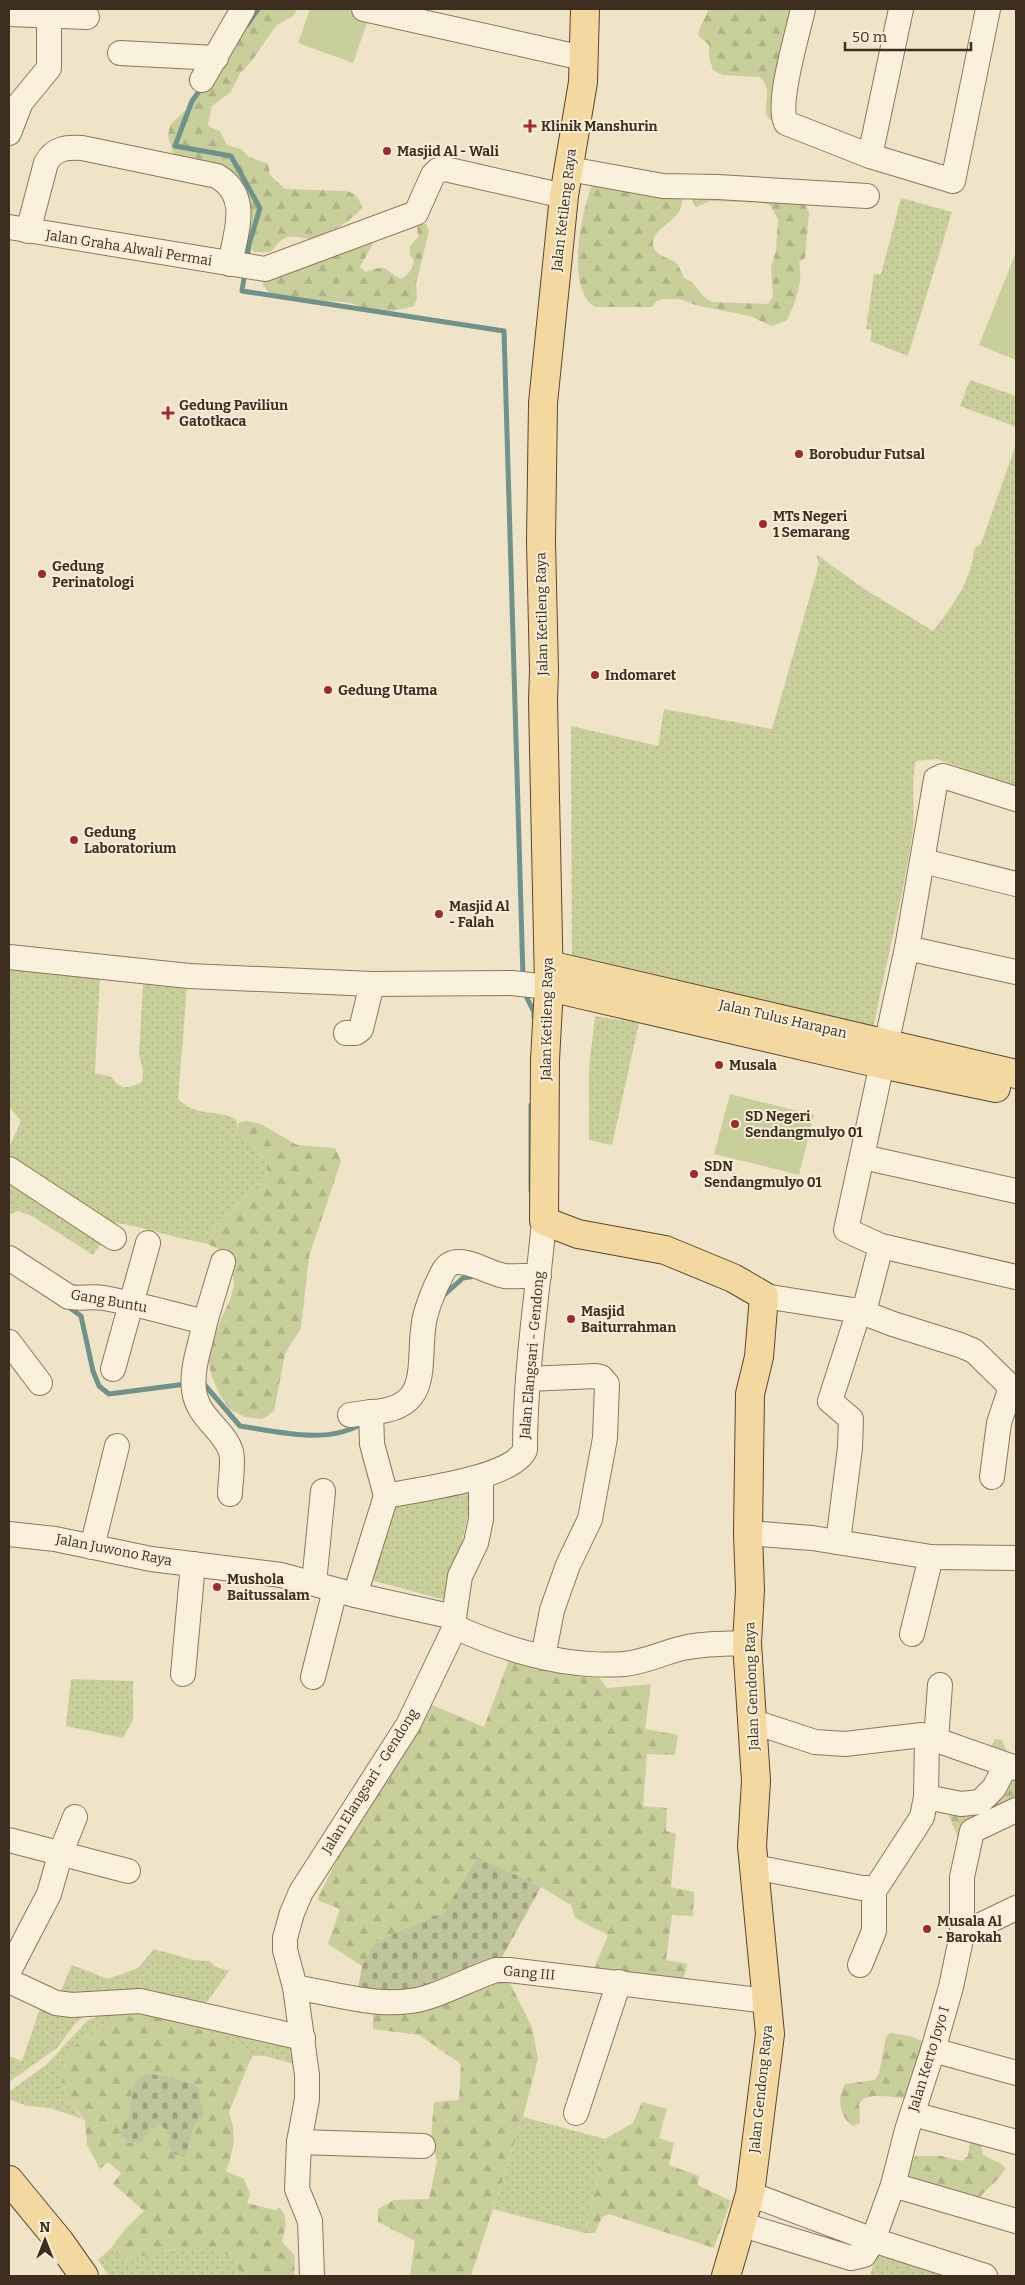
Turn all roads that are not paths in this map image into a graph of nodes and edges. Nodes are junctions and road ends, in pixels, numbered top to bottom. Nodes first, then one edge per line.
1 (243, 9) edge
2 (364, 9) edge
3 (585, 9) edge
4 (803, 9) edge
5 (901, 9) edge
6 (988, 9) edge
7 (49, 12) edge
8 (9, 14) edge
9 (87, 17) dead end
10 (441, 17) edge
11 (120, 53) dead end
12 (216, 58) junction
13 (583, 58) junction
14 (202, 80) dead end
15 (9, 133) edge
16 (870, 156) junction
17 (569, 169) junction
18 (564, 196) junction
19 (867, 196) dead end
20 (19, 229) edge
21 (236, 265) junction
22 (1016, 799) edge
23 (923, 861) junction
24 (1016, 884) edge
25 (907, 948) junction
26 (9, 957) edge
27 (1016, 972) edge
28 (545, 979) junction
29 (372, 984) junction
30 (346, 1033) dead end
31 (884, 1053) junction
32 (1016, 1074) edge
33 (1016, 1091) edge
34 (863, 1157) junction
35 (9, 1169) edge
36 (1016, 1191) edge
37 (544, 1221) junction
38 (114, 1238) dead end
39 (148, 1244) dead end
40 (881, 1246) junction
41 (9, 1258) edge
42 (224, 1262) dead end
43 (534, 1276) junction
44 (1016, 1277) edge
45 (764, 1296) junction
46 (131, 1303) junction
47 (858, 1311) junction
48 (197, 1320) junction
49 (9, 1342) edge
50 (113, 1369) dead end
51 (528, 1380) junction
52 (40, 1383) dead end
53 (1014, 1390) edge
54 (117, 1446) dead end
55 (481, 1477) junction
56 (992, 1477) dead end
57 (322, 1492) dead end
58 (230, 1494) dead end
59 (386, 1496) junction
60 (748, 1533) junction
61 (9, 1534) edge
62 (838, 1542) junction
63 (92, 1547) junction
64 (930, 1557) junction
65 (1016, 1558) edge
66 (193, 1564) junction
67 (335, 1589) junction
68 (454, 1622) junction
69 (912, 1634) dead end
70 (747, 1643) junction
71 (543, 1657) junction
72 (183, 1674) dead end
73 (312, 1677) dead end
74 (940, 1685) dead end
75 (754, 1722) junction
76 (932, 1738) junction
77 (1011, 1766) edge
78 (926, 1797) junction
79 (1016, 1810) edge
80 (75, 1817) dead end
81 (9, 1840) edge
82 (61, 1852) junction
83 (754, 1867) junction
84 (128, 1871) dead end
85 (874, 1888) junction
86 (1016, 1908) edge
87 (962, 1934) junction
88 (860, 1965) dead end
89 (9, 1971) edge
90 (9, 1981) edge
91 (619, 1982) junction
92 (296, 1987) junction
93 (767, 2002) junction
94 (303, 2038) junction
95 (933, 2050) junction
96 (1016, 2072) edge
97 (576, 2113) dead end
98 (913, 2114) junction
99 (299, 2142) junction
100 (1016, 2142) edge
101 (423, 2146) dead end
102 (9, 2180) edge
103 (893, 2185) junction
104 (750, 2194) junction
105 (1016, 2222) edge
106 (743, 2225) junction
107 (872, 2240) junction
108 (84, 2276) edge
109 (312, 2276) edge
110 (726, 2276) edge
111 (985, 2276) edge

1 - 12 street
2 - 10 street
3 - 13 main road, Jalan Ketileng Raya
4 - 16 street
5 - 16 street
6 - 16 street
7 - 8 street
7 - 9 street
7 - 15 street
10 - 13 street
11 - 12 street
12 - 14 street
13 - 17 main road, Jalan Ketileng Raya
17 - 18 main road, Jalan Ketileng Raya
17 - 19 street
18 - 21 street
18 - 28 main road, Jalan Ketileng Raya
20 - 21 street, Jalan Graha Alwali Permai
20 - 21 street, Jalan Graha Alwali Permai
22 - 23 street
23 - 24 street
23 - 25 street
25 - 27 street
25 - 31 street
26 - 29 street
28 - 29 street
28 - 31 main road, Jalan Tulus Harapan
28 - 37 main road, Jalan Ketileng Raya
29 - 30 street
31 - 32 main road, Jalan Tulus Harapan
31 - 33 main road, Jalan Tulus Harapan
31 - 34 street
34 - 36 street
34 - 40 street
35 - 38 street
37 - 43 street, Jalan Elangsari - Gendong
37 - 45 main road
39 - 46 street
40 - 44 street
40 - 47 street
41 - 46 street, Gang Buntu
42 - 48 street
43 - 51 street, Jalan Elangsari - Gendong
43 - 59 street
45 - 47 street
45 - 60 main road, Jalan Gendong Raya
46 - 48 street, Gang Buntu
46 - 50 street
47 - 53 street
47 - 62 street
48 - 58 street
49 - 52 street
51 - 55 street, Jalan Elangsari - Gendong
51 - 71 street
53 - 56 street
54 - 63 street
55 - 59 street
55 - 68 street, Jalan Elangsari - Gendong
57 - 67 street
59 - 67 street
60 - 62 street
60 - 70 main road, Jalan Gendong Raya
61 - 63 street, Jalan Juwono Raya
62 - 64 street
63 - 66 street, Jalan Juwono Raya
64 - 65 street
64 - 69 street
66 - 67 street, Jalan Juwono Raya
66 - 72 street
67 - 68 street, Jalan Juwono Raya
67 - 73 street
68 - 71 street, Jalan Juwono Raya
68 - 92 street, Jalan Elangsari - Gendong
70 - 71 street, Jalan Juwono Raya
70 - 75 main road, Jalan Gendong Raya
74 - 76 street
75 - 76 street
75 - 83 main road, Jalan Gendong Raya
76 - 77 street
76 - 78 street
77 - 78 street
78 - 85 street
79 - 87 street, Jalan Kerto Joyo I
80 - 82 street
81 - 82 street
82 - 84 street
82 - 89 street
83 - 85 street
83 - 93 main road, Jalan Gendong Raya
85 - 88 street
86 - 87 street
87 - 95 street, Jalan Kerto Joyo I
90 - 94 street
91 - 92 street, Gang III
91 - 93 street, Gang III
91 - 97 street
92 - 94 street, Jalan Elangsari - Gendong
93 - 104 main road, Jalan Gendong Raya
94 - 99 street, Jalan Elangsari - Gendong
95 - 96 street
95 - 98 street, Jalan Kerto Joyo I
98 - 100 street
98 - 103 street, Jalan Kerto Joyo I
99 - 101 street
99 - 109 street, Jalan Elangsari - Gendong
102 - 108 main road
103 - 105 street
103 - 107 street, Jalan Kerto Joyo I
104 - 106 main road, Jalan Gendong Raya
104 - 107 street
106 - 107 street
106 - 110 main road, Jalan Gendong Raya
107 - 111 street

